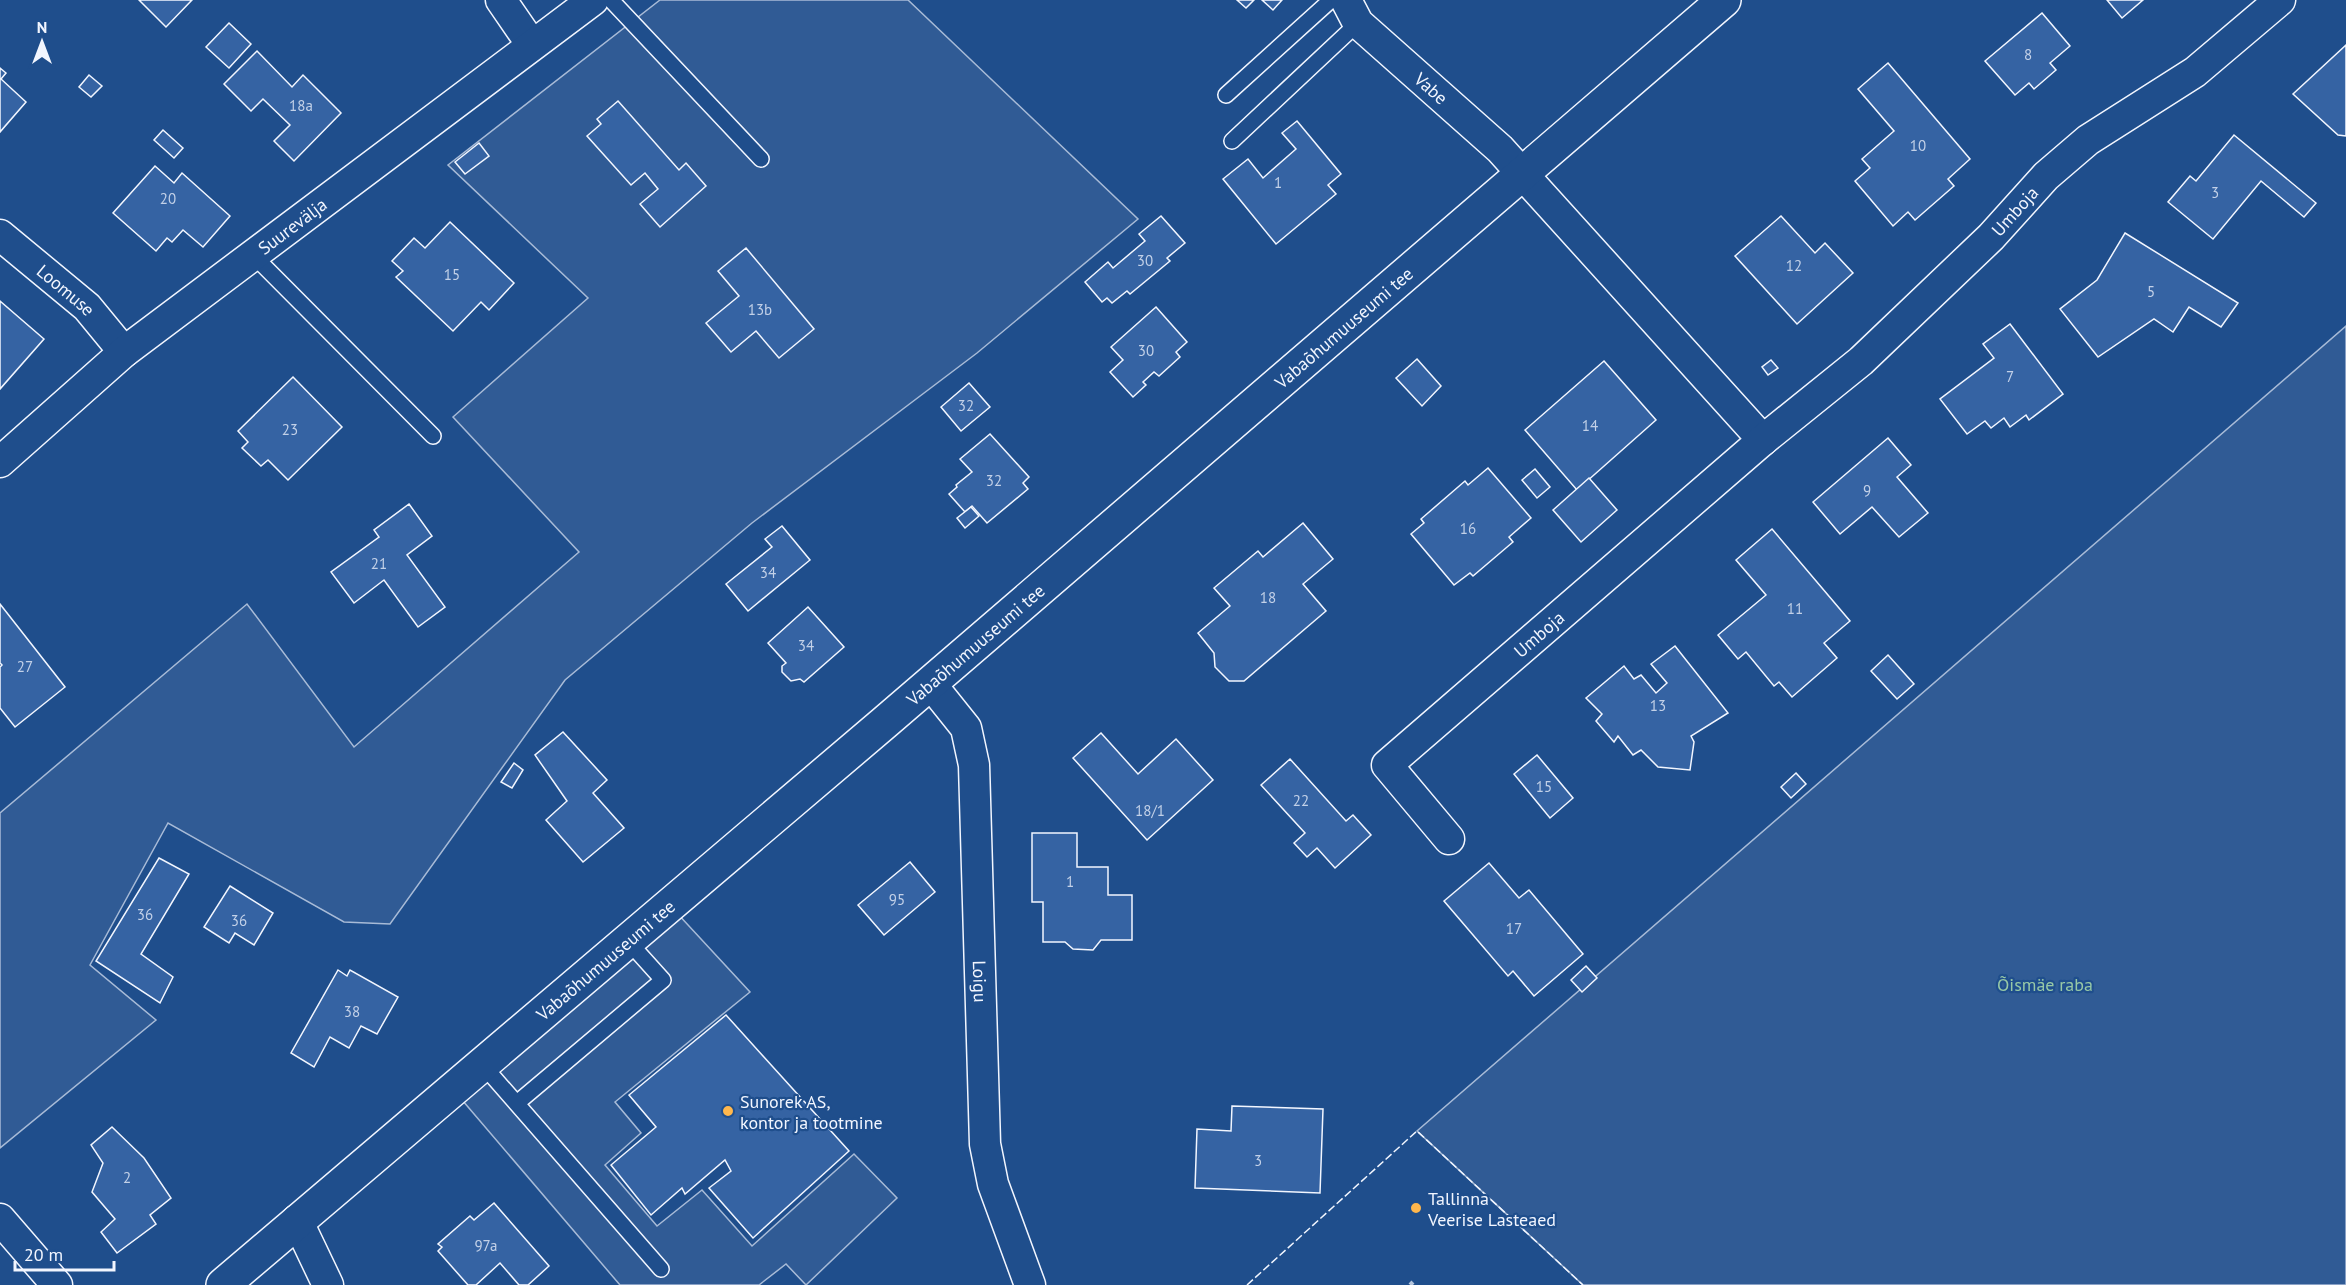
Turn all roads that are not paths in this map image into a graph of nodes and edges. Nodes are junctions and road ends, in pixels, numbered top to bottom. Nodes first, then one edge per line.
1 (501, 0) edge
2 (593, 0) edge
3 (611, 0) edge
4 (1331, 0) edge
5 (1724, 0) edge
6 (2280, 0) edge
7 (1352, 11) edge
8 (532, 45) junction
9 (1226, 95) dead end
10 (1232, 141) dead end
11 (761, 159) dead end
12 (1522, 173) junction
13 (0, 235) edge
14 (253, 255) junction
15 (124, 352) junction
16 (433, 436) dead end
17 (1763, 441) junction
18 (0, 462) edge
19 (930, 683) junction
20 (1449, 839) dead end
21 (627, 940) junction
22 (482, 1064) junction
23 (517, 1103) junction
24 (0, 1219) edge
25 (297, 1220) junction
26 (661, 1269) dead end
27 (57, 1285) edge
28 (223, 1285) edge
29 (328, 1285) edge
30 (1030, 1285) edge

1 - 8 street
2 - 8 street, Suurevälja
3 - 11 lane
4 - 9 lane
5 - 12 street, Vabaõhumuuseumi tee
6 - 17 street, Umboja
7 - 10 lane
7 - 12 street, Vabe
8 - 14 street, Suurevälja
12 - 17 street
12 - 19 street, Vabaõhumuuseumi tee
13 - 15 street, Loomuse
14 - 15 street, Suurevälja
14 - 16 lane
15 - 18 street, Suurevälja
17 - 20 street, Umboja
19 - 21 street, Vabaõhumuuseumi tee
19 - 30 street, Loigu
21 - 22 street, Vabaõhumuuseumi tee
21 - 23 lane
22 - 23 lane
22 - 25 street, Vabaõhumuuseumi tee
23 - 26 lane
24 - 27 street
25 - 28 street, Vabaõhumuuseumi tee
25 - 29 street

